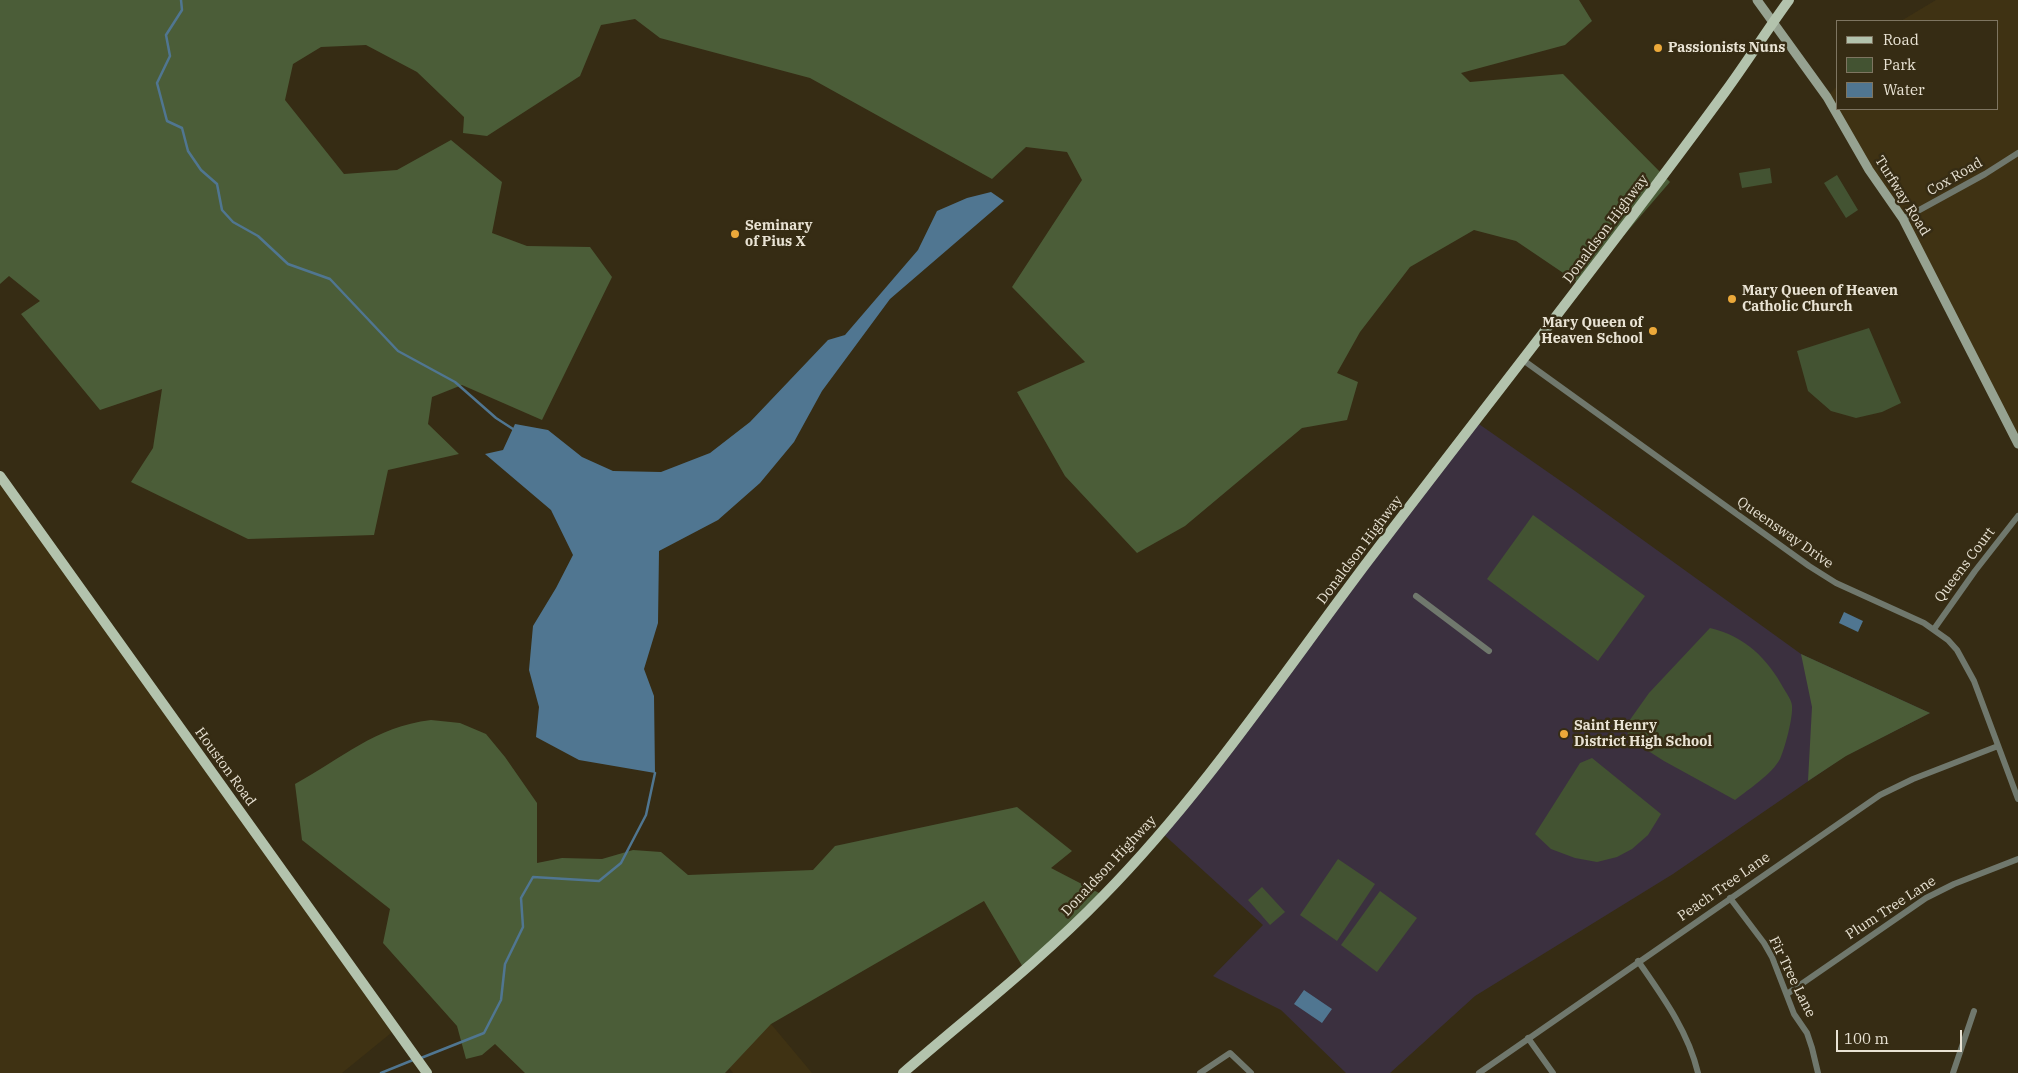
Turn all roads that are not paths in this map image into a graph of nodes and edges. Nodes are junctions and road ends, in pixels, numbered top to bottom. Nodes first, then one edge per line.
1 (1757, 0) edge
2 (1789, 0) edge
3 (1773, 23) junction
4 (2018, 152) edge
5 (1903, 219) junction
6 (1522, 360) junction
7 (2018, 444) edge
8 (0, 476) edge
9 (2018, 516) edge
10 (1416, 596) dead end
11 (1934, 629) junction
12 (1490, 651) dead end
13 (1998, 746) junction
14 (2018, 799) edge
15 (2018, 859) edge
16 (1730, 898) junction
17 (1638, 961) junction
18 (1787, 994) junction
19 (1974, 1011) dead end
20 (1528, 1038) junction
21 (427, 1073) edge
22 (903, 1073) edge
23 (1200, 1073) edge
24 (1251, 1073) edge
25 (1479, 1073) edge
26 (1552, 1073) edge
27 (1698, 1073) edge
28 (1818, 1073) edge
29 (1953, 1073) edge

1 - 3 main road, Turfway Road
2 - 3 main road, Donaldson Highway
3 - 5 main road, Turfway Road
3 - 6 main road, Donaldson Highway
4 - 5 street, Cox Road
5 - 7 main road, Turfway Road
6 - 11 street, Queensway Drive
6 - 22 main road, Donaldson Highway
8 - 21 main road, Houston Road
9 - 11 street, Queens Court
10 - 12 street
11 - 13 street, Queensway Drive
13 - 14 street, Queensway Drive
13 - 16 street, Peach Tree Lane
15 - 18 street, Plum Tree Lane
16 - 17 street, Peach Tree Lane
16 - 18 street, Fir Tree Lane
17 - 20 street, Peach Tree Lane
17 - 27 street
18 - 28 street, Fir Tree Lane
19 - 29 street
20 - 25 street, Peach Tree Lane
20 - 26 street
23 - 24 street

